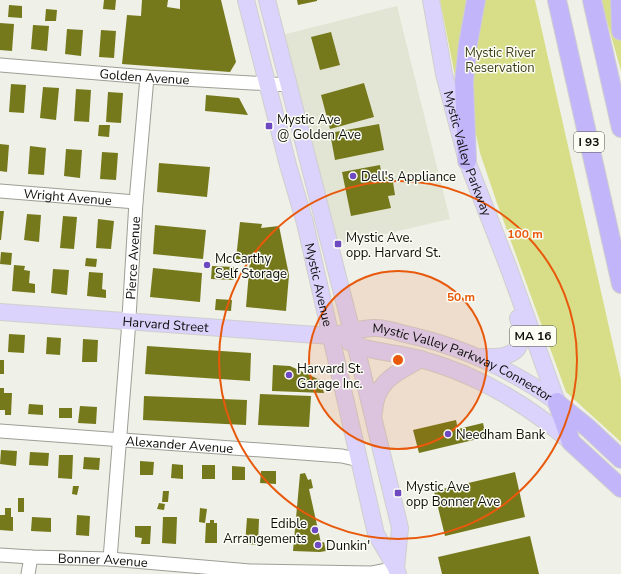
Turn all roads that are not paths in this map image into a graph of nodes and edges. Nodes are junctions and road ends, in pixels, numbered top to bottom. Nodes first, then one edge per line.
1 (246, 0) edge
2 (267, 0) edge
3 (432, 0) edge
4 (476, 0) edge
5 (558, 0) edge
6 (592, 0) edge
7 (620, 0) edge
8 (621, 31) edge
9 (0, 65) edge
10 (147, 77) junction
11 (268, 84) junction
12 (289, 85) junction
13 (621, 128) edge
14 (467, 161) junction
15 (0, 191) edge
16 (136, 202) junction
17 (509, 269) junction
18 (621, 284) edge
19 (0, 312) edge
20 (129, 321) junction
21 (331, 336) junction
22 (354, 338) junction
23 (478, 357) junction
24 (421, 359) junction
25 (557, 402) junction
26 (373, 417) junction
27 (0, 431) edge
28 (120, 440) junction
29 (571, 442) junction
30 (621, 459) edge
31 (359, 460) junction
32 (621, 488) edge
33 (0, 555) edge
34 (31, 557) junction
35 (110, 558) junction
36 (397, 571) edge
37 (28, 574) edge

1 - 11 main road, Mystic Avenue
2 - 12 main road, Mystic Avenue
3 - 14 main road, Mystic Valley Parkway / MA 16
4 - 14 highway
5 - 18 highway, I 93
6 - 13 highway, I 93
7 - 8 highway
9 - 10 street, Golden Avenue
10 - 11 street, Golden Avenue
10 - 16 street, Pierce Avenue
11 - 12 street, Golden Avenue
11 - 21 main road, Mystic Avenue
12 - 22 main road, Mystic Avenue
14 - 17 main road, Mystic Valley Parkway / MA 16
15 - 16 street, Wright Avenue
16 - 20 street, Pierce Avenue
17 - 23 main road
17 - 25 main road, Mystic Valley Parkway / MA 16
19 - 20 main road, Harvard Street
20 - 21 main road, Harvard Street
20 - 28 street, Pierce Avenue
21 - 22 main road, Harvard Street
21 - 31 main road, Mystic Avenue
22 - 23 main road, Mystic Valley Parkway Connector
22 - 24 main road, Mystic Valley Parkway Connector
22 - 26 main road, Mystic Avenue
23 - 25 main road, Mystic Valley Parkway Connector
24 - 26 main road
24 - 29 main road, Mystic Valley Parkway Connector
25 - 29 highway, Mystic Valley Parkway / MA 16
25 - 30 highway, Mystic Valley Parkway Connector
26 - 36 main road, Mystic Avenue
27 - 28 street, Alexander Avenue
28 - 31 street, Alexander Avenue
28 - 35 street, Pierce Avenue
29 - 32 highway, Mystic Valley Parkway / MA 16
31 - 36 main road, Mystic Avenue
33 - 34 street, Bonner Avenue
34 - 35 street, Bonner Avenue
34 - 37 street
35 - 36 street, Bonner Avenue

